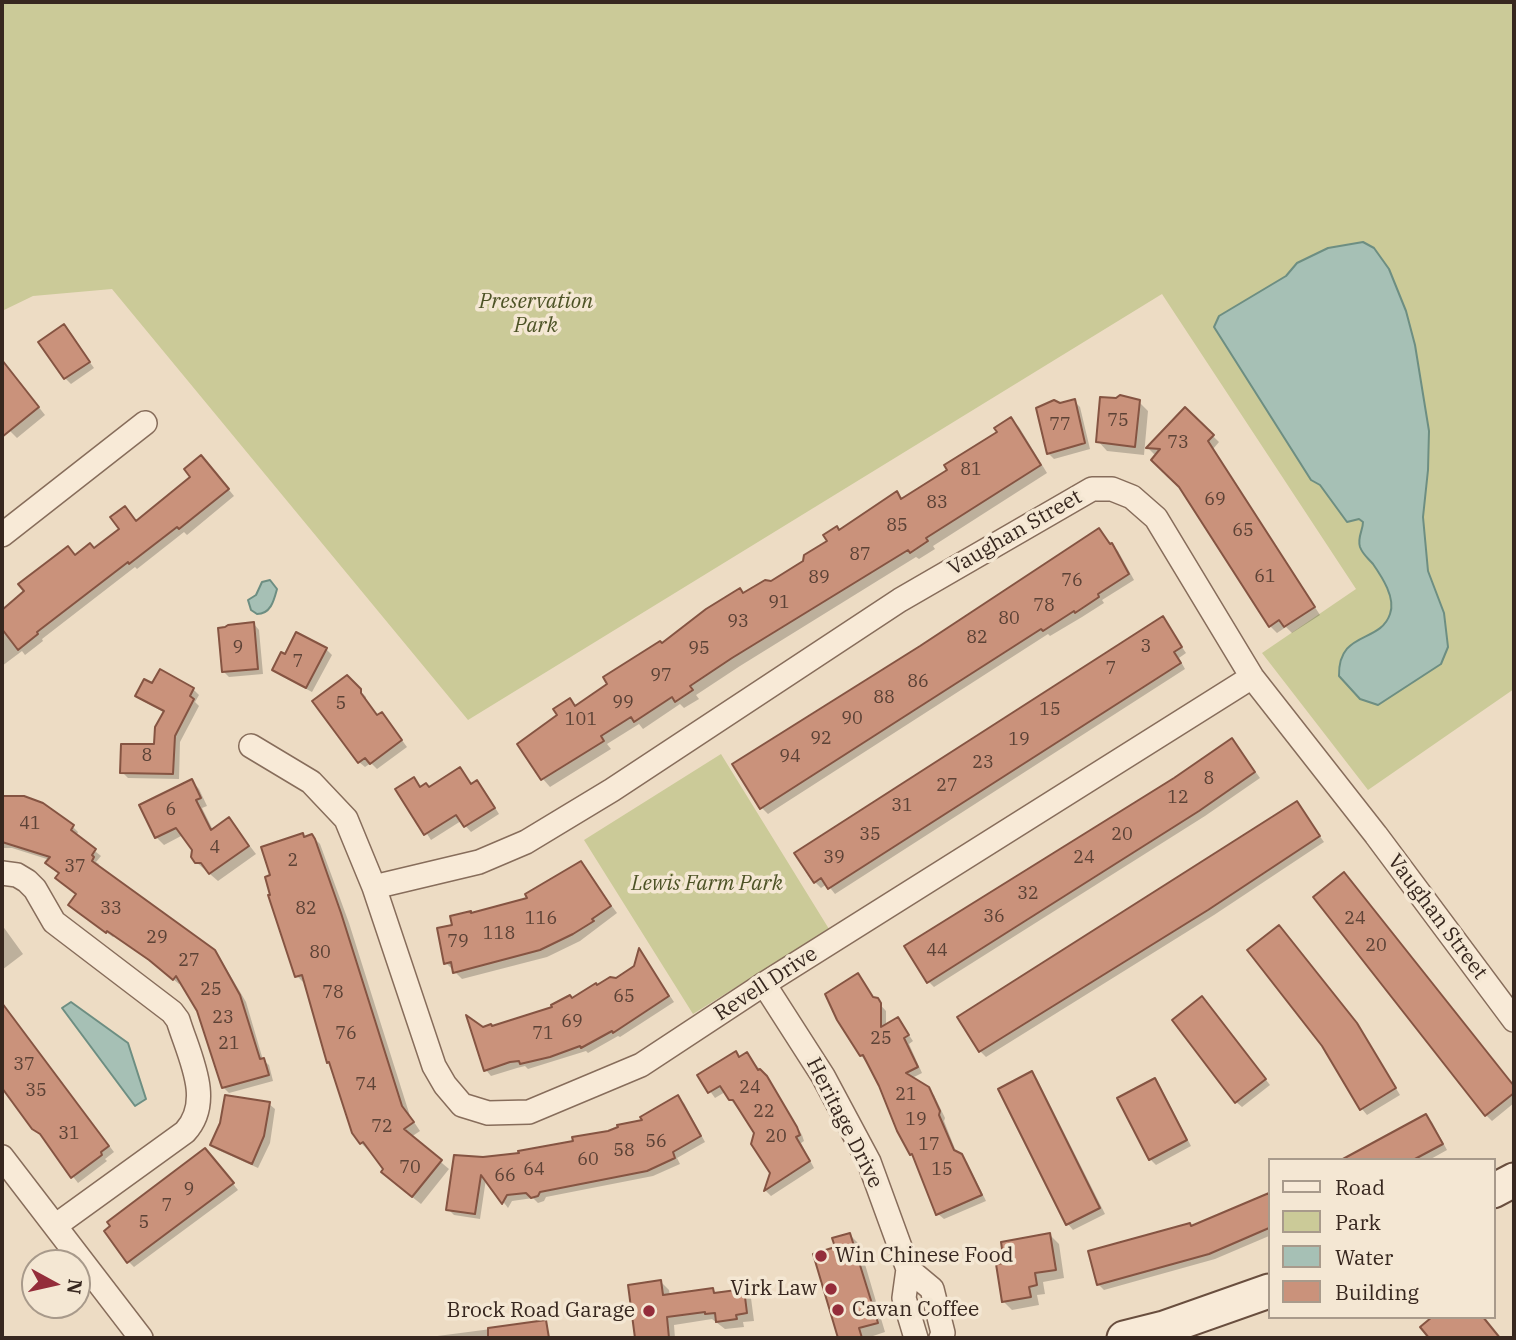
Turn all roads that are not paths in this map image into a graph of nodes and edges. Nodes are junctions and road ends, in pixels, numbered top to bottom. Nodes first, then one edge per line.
1 (145, 423) dead end
2 (2, 535) edge
3 (1252, 677) junction
4 (251, 746) dead end
5 (2, 873) edge
6 (374, 887) junction
7 (764, 984) junction
8 (1514, 1020) edge
9 (2, 1157) edge
10 (1514, 1180) edge
11 (1495, 1190) edge
12 (55, 1226) junction
13 (908, 1269) junction
14 (1268, 1291) edge
15 (141, 1338) edge
16 (916, 1338) edge
17 (941, 1338) edge
18 (1124, 1338) edge

1 - 2 street
3 - 6 street, Vaughan Street
3 - 7 street, Revell Drive
3 - 8 street, Vaughan Street
4 - 6 street, Revell Drive
5 - 12 street
6 - 7 street, Revell Drive
7 - 13 street, Heritage Drive
9 - 12 street
10 - 11 main road
12 - 15 street
13 - 16 street, Heritage Drive
13 - 17 street, Heritage Drive
14 - 18 main road

